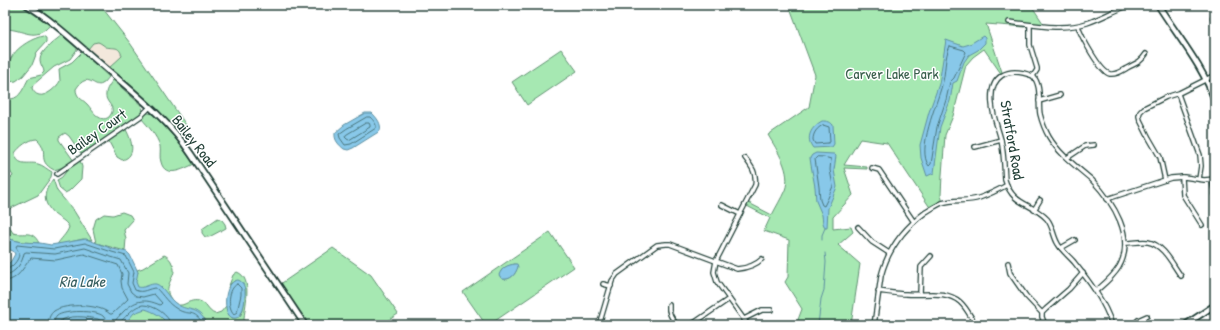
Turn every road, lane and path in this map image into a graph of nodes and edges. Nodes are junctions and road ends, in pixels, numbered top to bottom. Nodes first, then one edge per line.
1 (27, 5) edge
2 (1130, 5) edge
3 (1158, 5) edge
4 (1009, 22) dead end
5 (1030, 25) junction
6 (1078, 26) junction
7 (1146, 54) dead end
8 (1215, 75) edge
9 (1033, 76) junction
10 (1206, 80) junction
11 (1178, 94) junction
12 (1060, 95) dead end
13 (1039, 101) junction
14 (1215, 101) edge
15 (150, 107) junction
16 (1001, 140) junction
17 (1094, 145) dead end
18 (975, 147) dead end
19 (745, 158) dead end
20 (1067, 158) junction
21 (872, 168) dead end
22 (57, 174) dead end
23 (1182, 177) junction
24 (1199, 179) junction
25 (1165, 180) junction
26 (1213, 180) edge
27 (1007, 185) junction
28 (1215, 194) edge
29 (1040, 200) dead end
30 (1107, 200) junction
31 (722, 205) dead end
32 (1034, 210) junction
33 (740, 214) junction
34 (914, 222) junction
35 (1202, 225) dead end
36 (858, 227) dead end
37 (1075, 240) dead end
38 (1125, 243) junction
39 (1061, 248) junction
40 (889, 253) junction
41 (931, 256) dead end
42 (762, 259) dead end
43 (716, 261) junction
44 (1008, 263) dead end
45 (1083, 273) junction
46 (1180, 276) dead end
47 (603, 284) dead end
48 (611, 286) junction
49 (878, 291) junction
50 (1096, 292) junction
51 (920, 294) junction
52 (729, 299) junction
53 (669, 305) dead end
54 (1215, 305) edge
55 (771, 310) dead end
56 (1042, 313) junction
57 (1147, 316) dead end
58 (744, 319) junction
59 (305, 325) edge
60 (599, 325) edge
61 (677, 325) edge
62 (691, 325) edge
63 (748, 325) edge
64 (874, 325) edge
65 (976, 325) edge
66 (1045, 325) edge
67 (1112, 325) edge
68 (1133, 325) edge
69 (1186, 325) edge

1 - 15 main road, Bailey Road
2 - 6 street
3 - 10 main road
4 - 5 street
5 - 6 street
5 - 9 street
6 - 7 street
8 - 10 street
9 - 13 street
9 - 16 street, Stratford Road
10 - 11 street
10 - 14 main road
11 - 24 street
11 - 25 street
12 - 13 street
13 - 20 street
15 - 22 street, Bailey Court
15 - 59 main road, Bailey Road
16 - 18 street
16 - 27 street, Stratford Road
17 - 20 street
19 - 33 street
20 - 30 street
21 - 34 street
23 - 24 street
23 - 25 street
23 - 35 street
24 - 26 street
25 - 30 street
26 - 28 street
27 - 32 street, Stratford Road
27 - 34 street
29 - 32 street
30 - 38 street
31 - 33 street
32 - 39 street, Stratford Road
33 - 43 street
34 - 40 street
36 - 40 street
37 - 39 street
38 - 46 street
38 - 50 street
39 - 45 street, Stratford Road
40 - 49 street
41 - 51 street
42 - 43 street
43 - 48 street
43 - 52 street
44 - 56 street
45 - 50 street, Stratford Road
45 - 56 street
47 - 48 street
48 - 60 street
49 - 51 street
49 - 64 street
50 - 67 street, Stratford Road
51 - 65 street
52 - 58 street
52 - 62 street
53 - 61 street
54 - 69 main road
55 - 58 street
56 - 66 street
57 - 68 street
58 - 63 street

